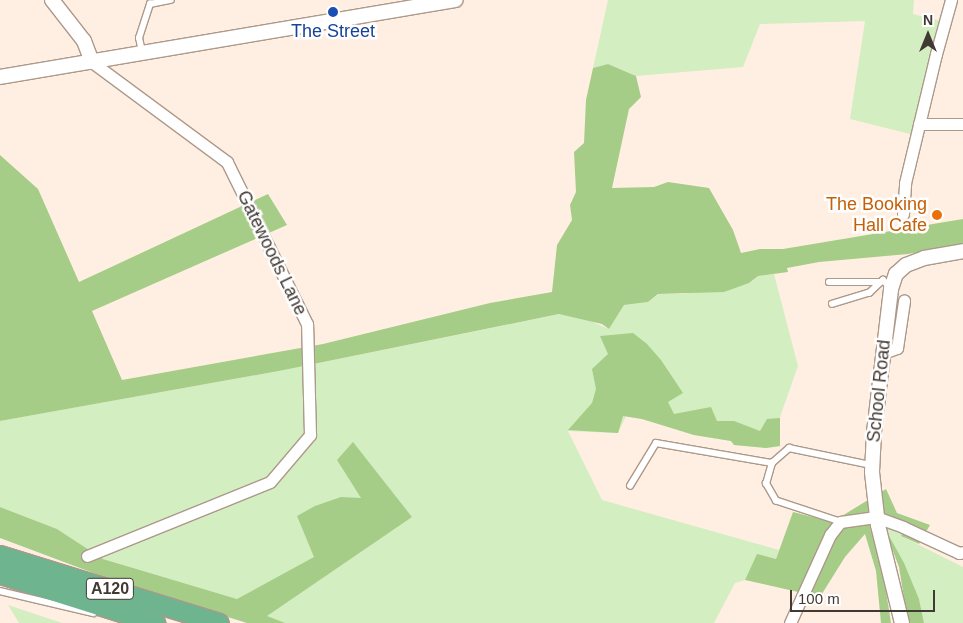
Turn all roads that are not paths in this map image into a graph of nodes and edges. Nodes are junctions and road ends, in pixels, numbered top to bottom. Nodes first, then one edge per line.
1 (52, 0) edge
2 (171, 0) edge
3 (456, 0) edge
4 (951, 0) edge
5 (160, 1) edge
6 (142, 54) junction
7 (92, 62) junction
8 (0, 77) edge
9 (919, 124) junction
10 (963, 124) edge
11 (903, 214) dead end
12 (963, 251) edge
13 (829, 282) dead end
14 (886, 286) junction
15 (904, 301) dead end
16 (832, 304) dead end
17 (883, 353) junction
18 (772, 463) junction
19 (872, 465) junction
20 (630, 486) dead end
21 (876, 517) junction
22 (840, 522) junction
23 (963, 552) edge
24 (0, 555) edge
25 (87, 556) dead end
26 (0, 574) edge
27 (0, 591) edge
28 (105, 616) dead end
29 (115, 618) dead end
30 (134, 623) edge
31 (155, 623) edge
32 (219, 623) edge
33 (790, 623) edge
34 (902, 623) edge

1 - 7 street
2 - 5 lane
3 - 6 street
4 - 9 street
5 - 6 lane
6 - 7 street
7 - 8 street
7 - 25 street, Gatewoods Lane
9 - 10 street
9 - 11 street
12 - 14 street, School Road
13 - 14 lane
14 - 16 lane
14 - 17 street, School Road
15 - 17 street
17 - 19 street, School Road
18 - 19 lane
18 - 20 lane
18 - 22 lane
19 - 21 street, School Road
21 - 22 street
21 - 23 street
21 - 34 street, School Road
22 - 33 street
24 - 32 highway, A120
26 - 31 highway, A120
27 - 28 lane
29 - 30 lane

